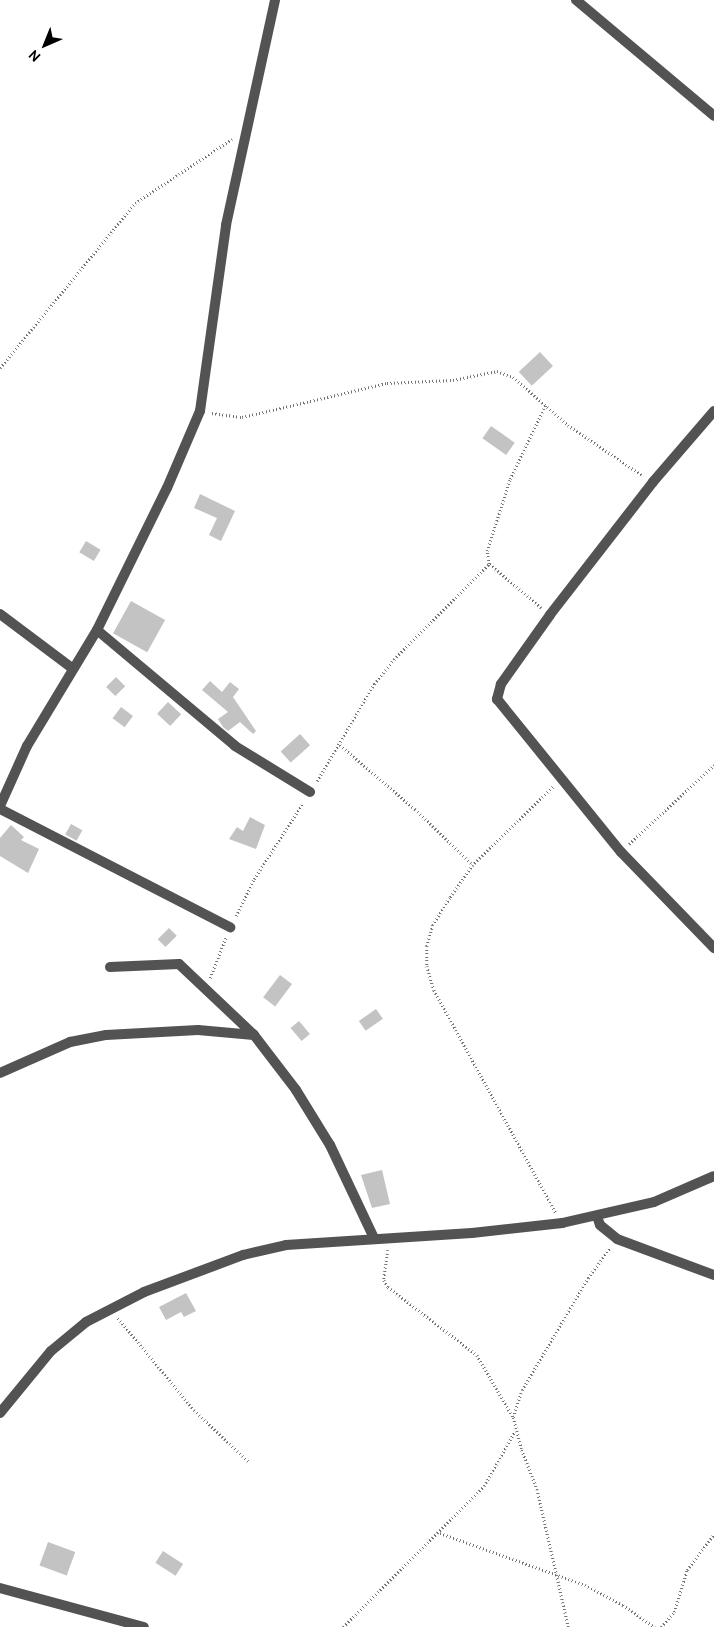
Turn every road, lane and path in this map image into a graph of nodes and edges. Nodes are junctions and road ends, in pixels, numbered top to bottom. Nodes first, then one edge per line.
1 (275, 0) edge
2 (576, 0) edge
3 (714, 116) edge
4 (244, 132) junction
5 (0, 368) edge
6 (546, 404) junction
7 (200, 411) junction
8 (714, 412) edge
9 (654, 482) junction
10 (489, 564) junction
11 (0, 614) edge
12 (550, 615) junction
13 (96, 630) junction
14 (72, 668) junction
15 (340, 745) junction
16 (714, 766) edge
17 (561, 779) junction
18 (310, 792) junction
19 (0, 808) edge
20 (621, 852) junction
21 (473, 866) junction
22 (230, 926) junction
23 (714, 948) edge
24 (110, 967) dead end
25 (206, 989) junction
26 (254, 1035) junction
27 (0, 1073) edge
28 (714, 1176) edge
29 (597, 1216) junction
30 (562, 1223) junction
31 (389, 1236) junction
32 (374, 1238) junction
33 (617, 1239) junction
34 (714, 1276) edge
35 (111, 1309) junction
36 (0, 1413) edge
37 (513, 1417) junction
38 (516, 1430) junction
39 (250, 1462) dead end
40 (440, 1532) junction
41 (714, 1534) edge
42 (556, 1574) junction
43 (0, 1588) edge
44 (144, 1627) edge
45 (343, 1627) edge
46 (568, 1627) edge
47 (655, 1627) edge
48 (661, 1627) edge

1 - 4 street
2 - 3 street
4 - 5 path
4 - 7 street
6 - 7 path
6 - 9 path
6 - 10 path
7 - 13 street
8 - 9 street
9 - 12 street
10 - 12 path
10 - 15 path
11 - 14 street
12 - 17 street
13 - 14 street
13 - 18 street
14 - 19 street
15 - 18 path
15 - 21 path
16 - 20 path
17 - 20 street
17 - 21 path
18 - 22 path
19 - 22 street
20 - 23 street
21 - 30 path
22 - 25 path
24 - 25 street
25 - 26 street
26 - 27 street
26 - 32 street
28 - 29 street
29 - 30 street
29 - 33 street
30 - 31 street
31 - 32 street
31 - 37 path
32 - 35 street
33 - 34 street
33 - 37 path
35 - 36 street
35 - 39 path
37 - 38 path
38 - 40 path
38 - 42 path
40 - 42 path
40 - 45 path
41 - 48 path
42 - 46 path
42 - 47 path
43 - 44 street

